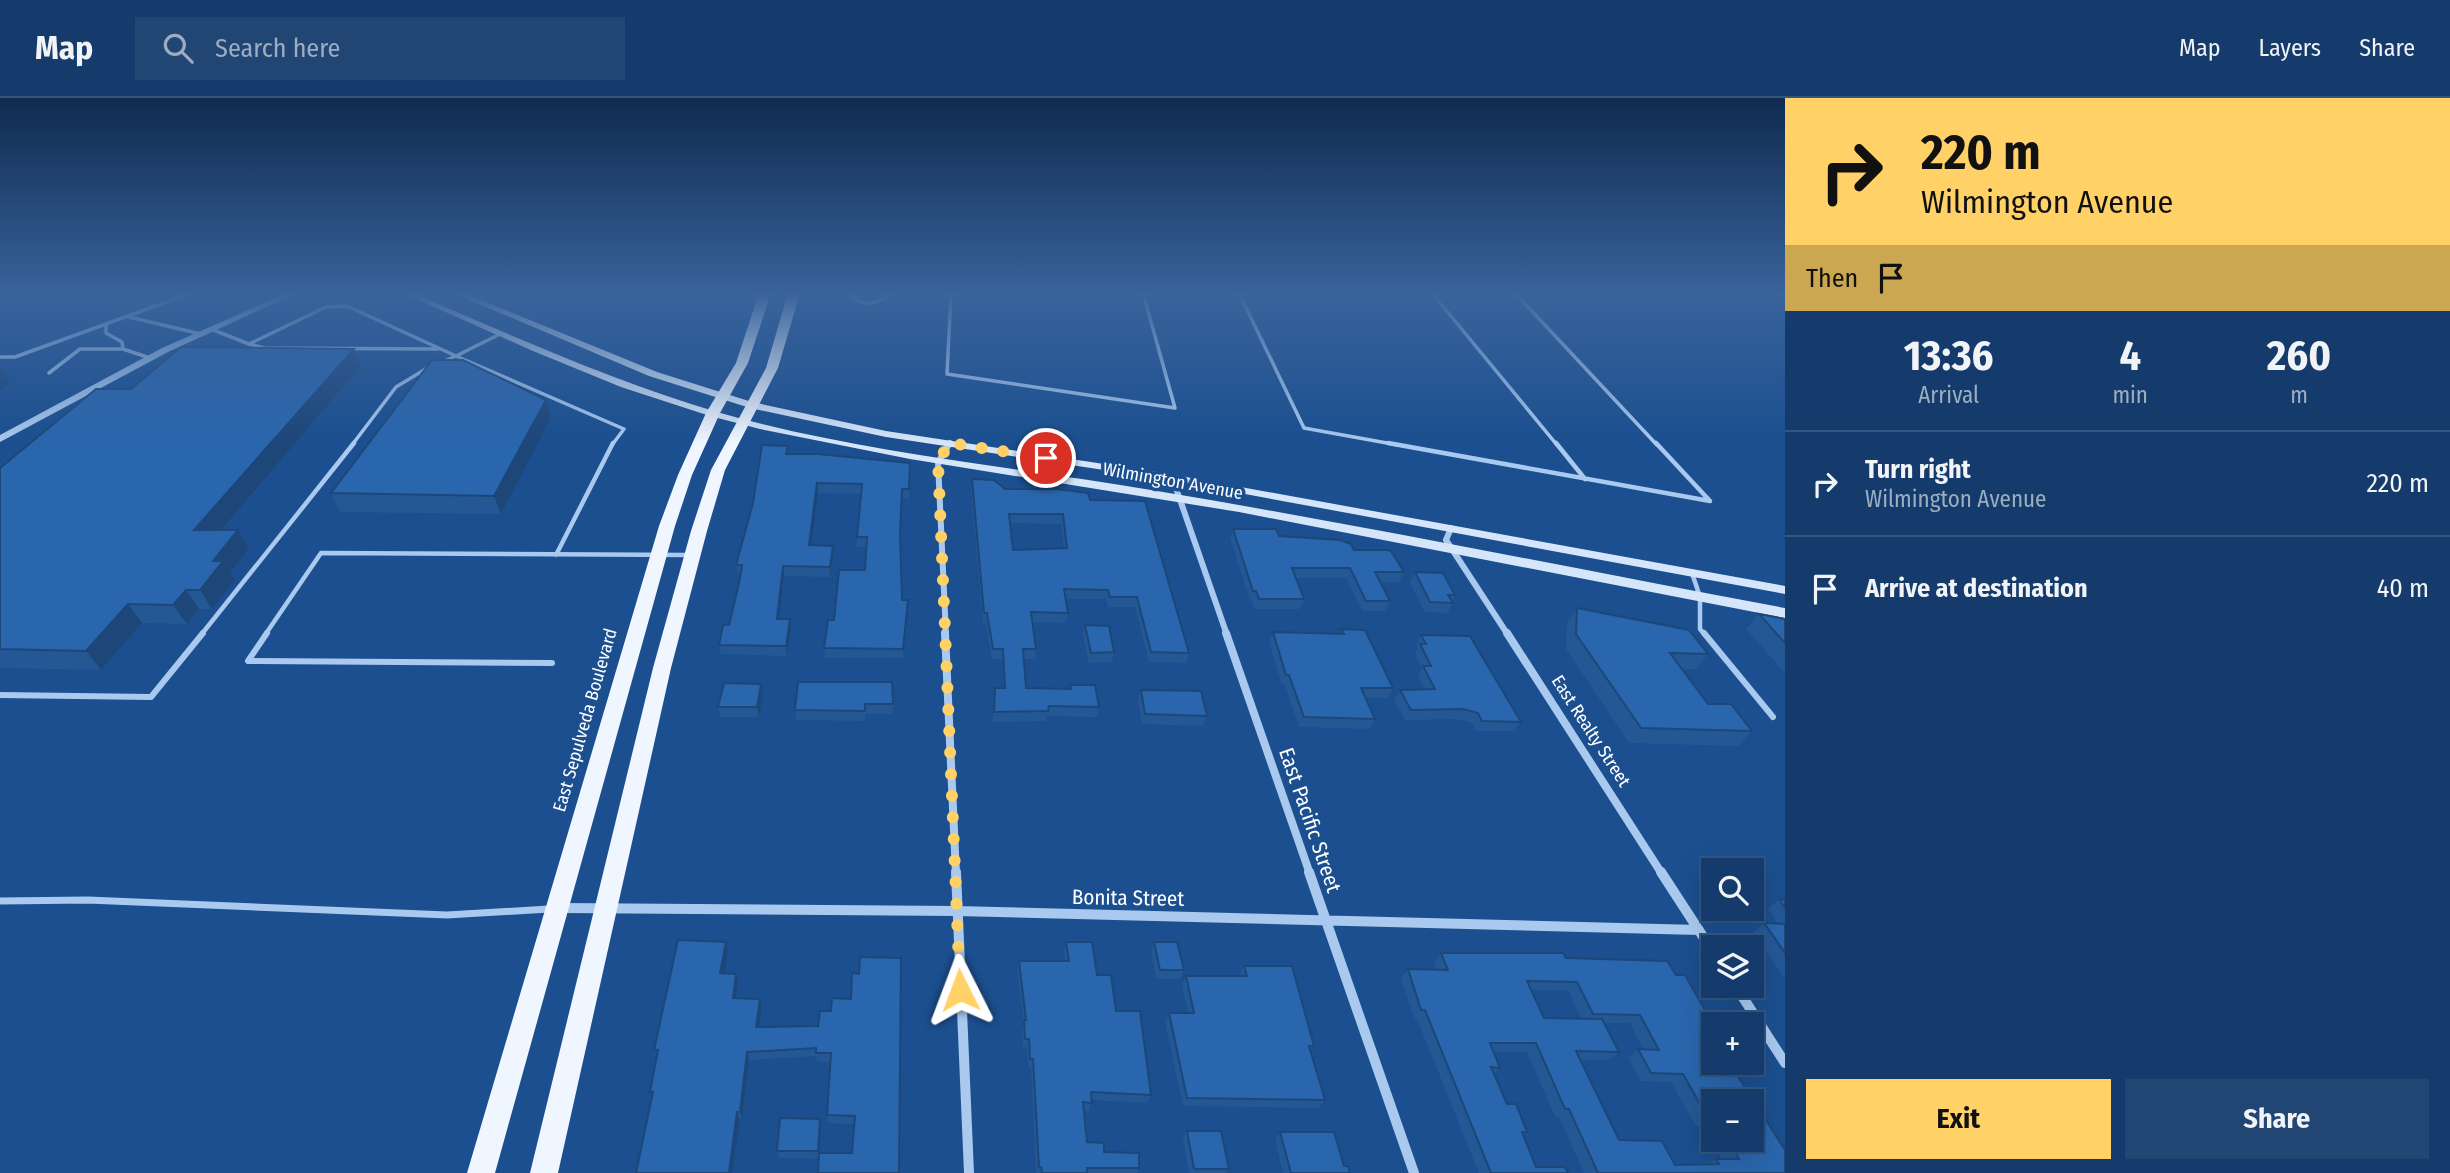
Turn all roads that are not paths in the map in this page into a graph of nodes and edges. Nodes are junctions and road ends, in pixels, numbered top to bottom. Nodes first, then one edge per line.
1 (53, 343) edge
2 (122, 343) edge
3 (182, 343) edge
4 (426, 343) edge
5 (482, 343) edge
6 (523, 343) edge
7 (578, 343) edge
8 (749, 343) edge
9 (779, 343) edge
10 (949, 343) edge
11 (1157, 343) edge
12 (1263, 343) edge
13 (1473, 343) edge
14 (1562, 343) edge
15 (249, 344) edge
16 (123, 349) junction
17 (438, 349) junction
18 (456, 356) junction
19 (0, 357) edge
20 (150, 358) junction
21 (49, 373) dead end
22 (722, 396) junction
23 (750, 405) junction
24 (713, 413) junction
25 (743, 421) junction
26 (0, 439) edge
27 (950, 443) junction
28 (938, 461) junction
29 (1585, 479) junction
30 (1182, 480) junction
31 (1180, 498) junction
32 (1451, 528) junction
33 (1453, 550) junction
34 (556, 555) junction
35 (659, 555) junction
36 (694, 555) junction
37 (1692, 573) junction
38 (1785, 590) edge
39 (1700, 597) junction
40 (1785, 613) edge
41 (552, 663) dead end
42 (0, 695) edge
43 (1773, 717) dead end
44 (0, 901) edge
45 (607, 907) junction
46 (556, 908) junction
47 (956, 911) junction
48 (1327, 921) junction
49 (1699, 930) junction
50 (1702, 935) edge
51 (1742, 998) edge
52 (1785, 1063) edge
53 (481, 1173) edge
54 (544, 1173) edge
55 (969, 1173) edge
56 (1414, 1173) edge

1 - 19 lane
2 - 16 lane
3 - 20 street
4 - 17 lane
5 - 18 lane
6 - 24 main road, Wilmington Avenue
7 - 22 main road, Wilmington Avenue
8 - 22 main road, East Sepulveda Boulevard
9 - 23 main road
10 - 11 lane
12 - 29 lane
13 - 29 lane
14 - 29 lane
15 - 17 lane
16 - 20 lane
16 - 21 lane
17 - 18 lane
18 - 34 lane
18 - 42 lane
20 - 26 street
22 - 23 main road, Wilmington Avenue
22 - 24 main road, East Sepulveda Boulevard
23 - 25 main road
23 - 27 main road, Wilmington Avenue
24 - 25 main road, Wilmington Avenue
24 - 35 main road, East Sepulveda Boulevard
25 - 28 main road, Wilmington Avenue
25 - 36 main road
27 - 28 street
27 - 30 main road, Wilmington Avenue
28 - 31 main road, Wilmington Avenue
28 - 47 street
30 - 31 street, East Pacific Street
30 - 32 main road, Wilmington Avenue
31 - 33 main road, Wilmington Avenue
31 - 48 street, East Pacific Street
32 - 33 street, East Realty Street
32 - 37 main road, Wilmington Avenue
33 - 39 main road, Wilmington Avenue
33 - 49 street, East Realty Street
34 - 35 lane
34 - 41 lane
35 - 36 lane
35 - 46 main road, East Sepulveda Boulevard
36 - 45 main road
37 - 38 main road, Wilmington Avenue
37 - 39 lane
39 - 40 main road, Wilmington Avenue
39 - 43 lane
44 - 46 lane
45 - 46 street, Bonita Street
45 - 47 street, Bonita Street
45 - 54 main road
46 - 53 main road, East Sepulveda Boulevard
47 - 48 street, Bonita Street
47 - 55 street
48 - 49 street, Bonita Street
48 - 56 street, East Pacific Street
49 - 50 street, East Realty Street
51 - 52 street

